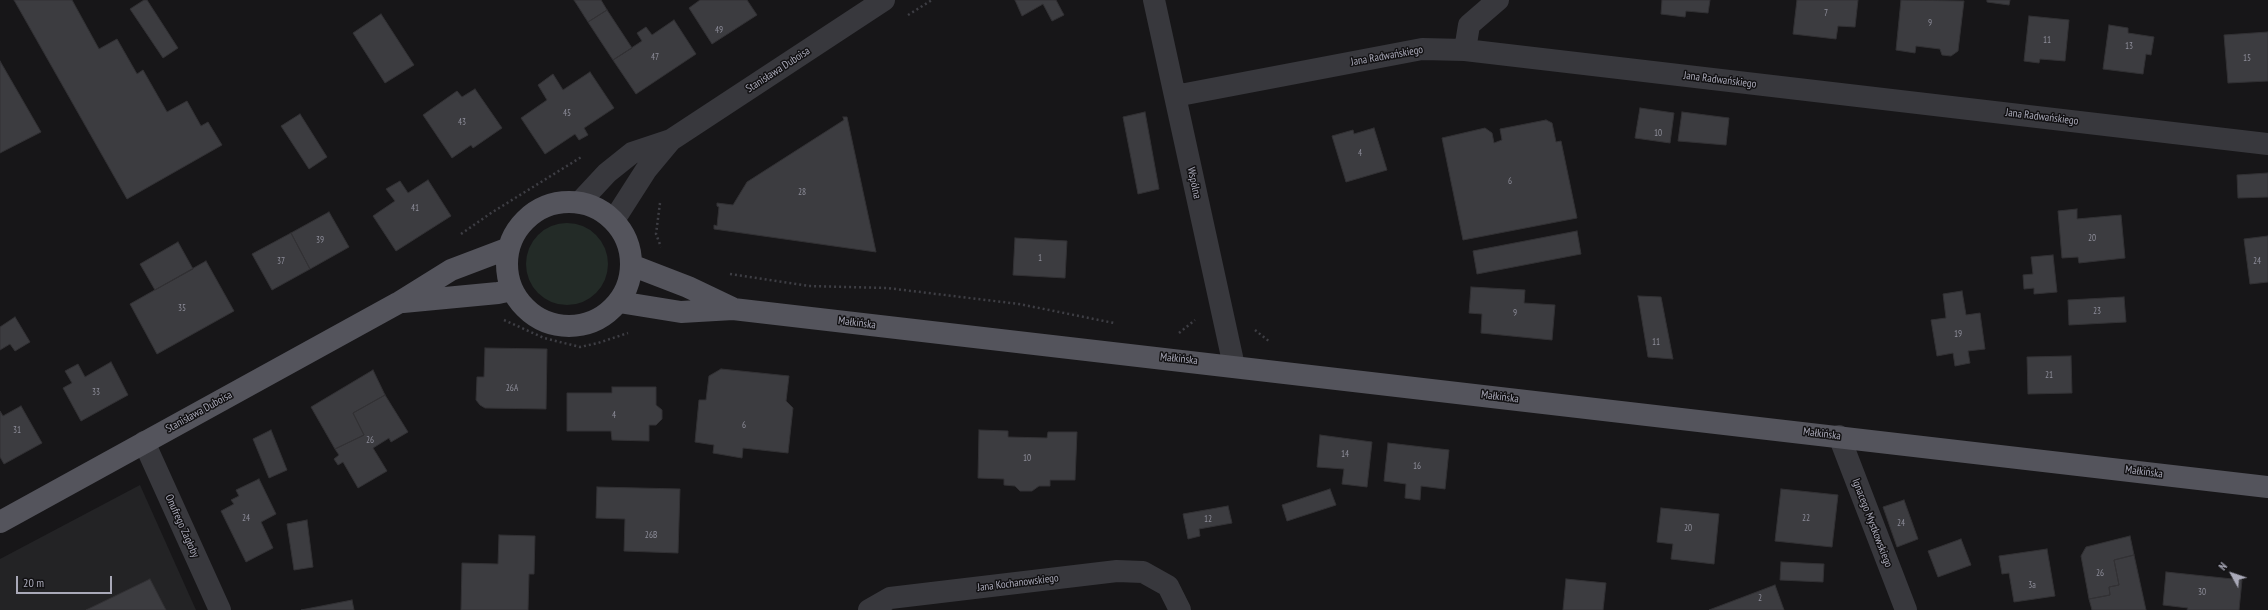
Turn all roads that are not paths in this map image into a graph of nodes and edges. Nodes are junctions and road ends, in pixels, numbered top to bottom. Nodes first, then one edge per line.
1 (884, 0) edge
2 (1154, 0) edge
3 (1498, 0) edge
4 (1465, 50) junction
5 (1175, 96) junction
6 (671, 140) junction
7 (2268, 144) edge
8 (580, 202) junction
9 (614, 220) junction
10 (509, 248) junction
11 (631, 265) junction
12 (512, 290) junction
13 (619, 302) junction
14 (398, 303) junction
15 (733, 309) junction
16 (1234, 366) junction
17 (1838, 436) junction
18 (144, 442) junction
19 (2268, 486) edge
20 (0, 522) edge
21 (220, 610) edge
22 (869, 610) edge
23 (1180, 610) edge
24 (1906, 610) edge

1 - 6 street, Stanisława Duboisa
2 - 5 street, Wspólna
3 - 4 street
4 - 5 street, Jana Radwańskiego
4 - 7 street, Jana Radwańskiego
5 - 16 street, Wspólna
6 - 8 street, Stanisława Duboisa
6 - 9 street, Stanisława Duboisa
8 - 9 main road
8 - 10 main road
9 - 11 main road
10 - 12 main road
10 - 14 main road, Stanisława Duboisa
11 - 13 main road
11 - 15 main road, Małkińska
12 - 13 main road
12 - 14 main road, Stanisława Duboisa
13 - 15 main road, Małkińska
14 - 18 main road, Stanisława Duboisa
15 - 16 main road, Małkińska
16 - 17 main road, Małkińska
17 - 19 main road, Małkińska
17 - 24 street, Ignacego Mystkowskiego
18 - 20 main road, Stanisława Duboisa
18 - 21 street, Onufrego Zagłoby
22 - 23 street, Jana Kochanowskiego

